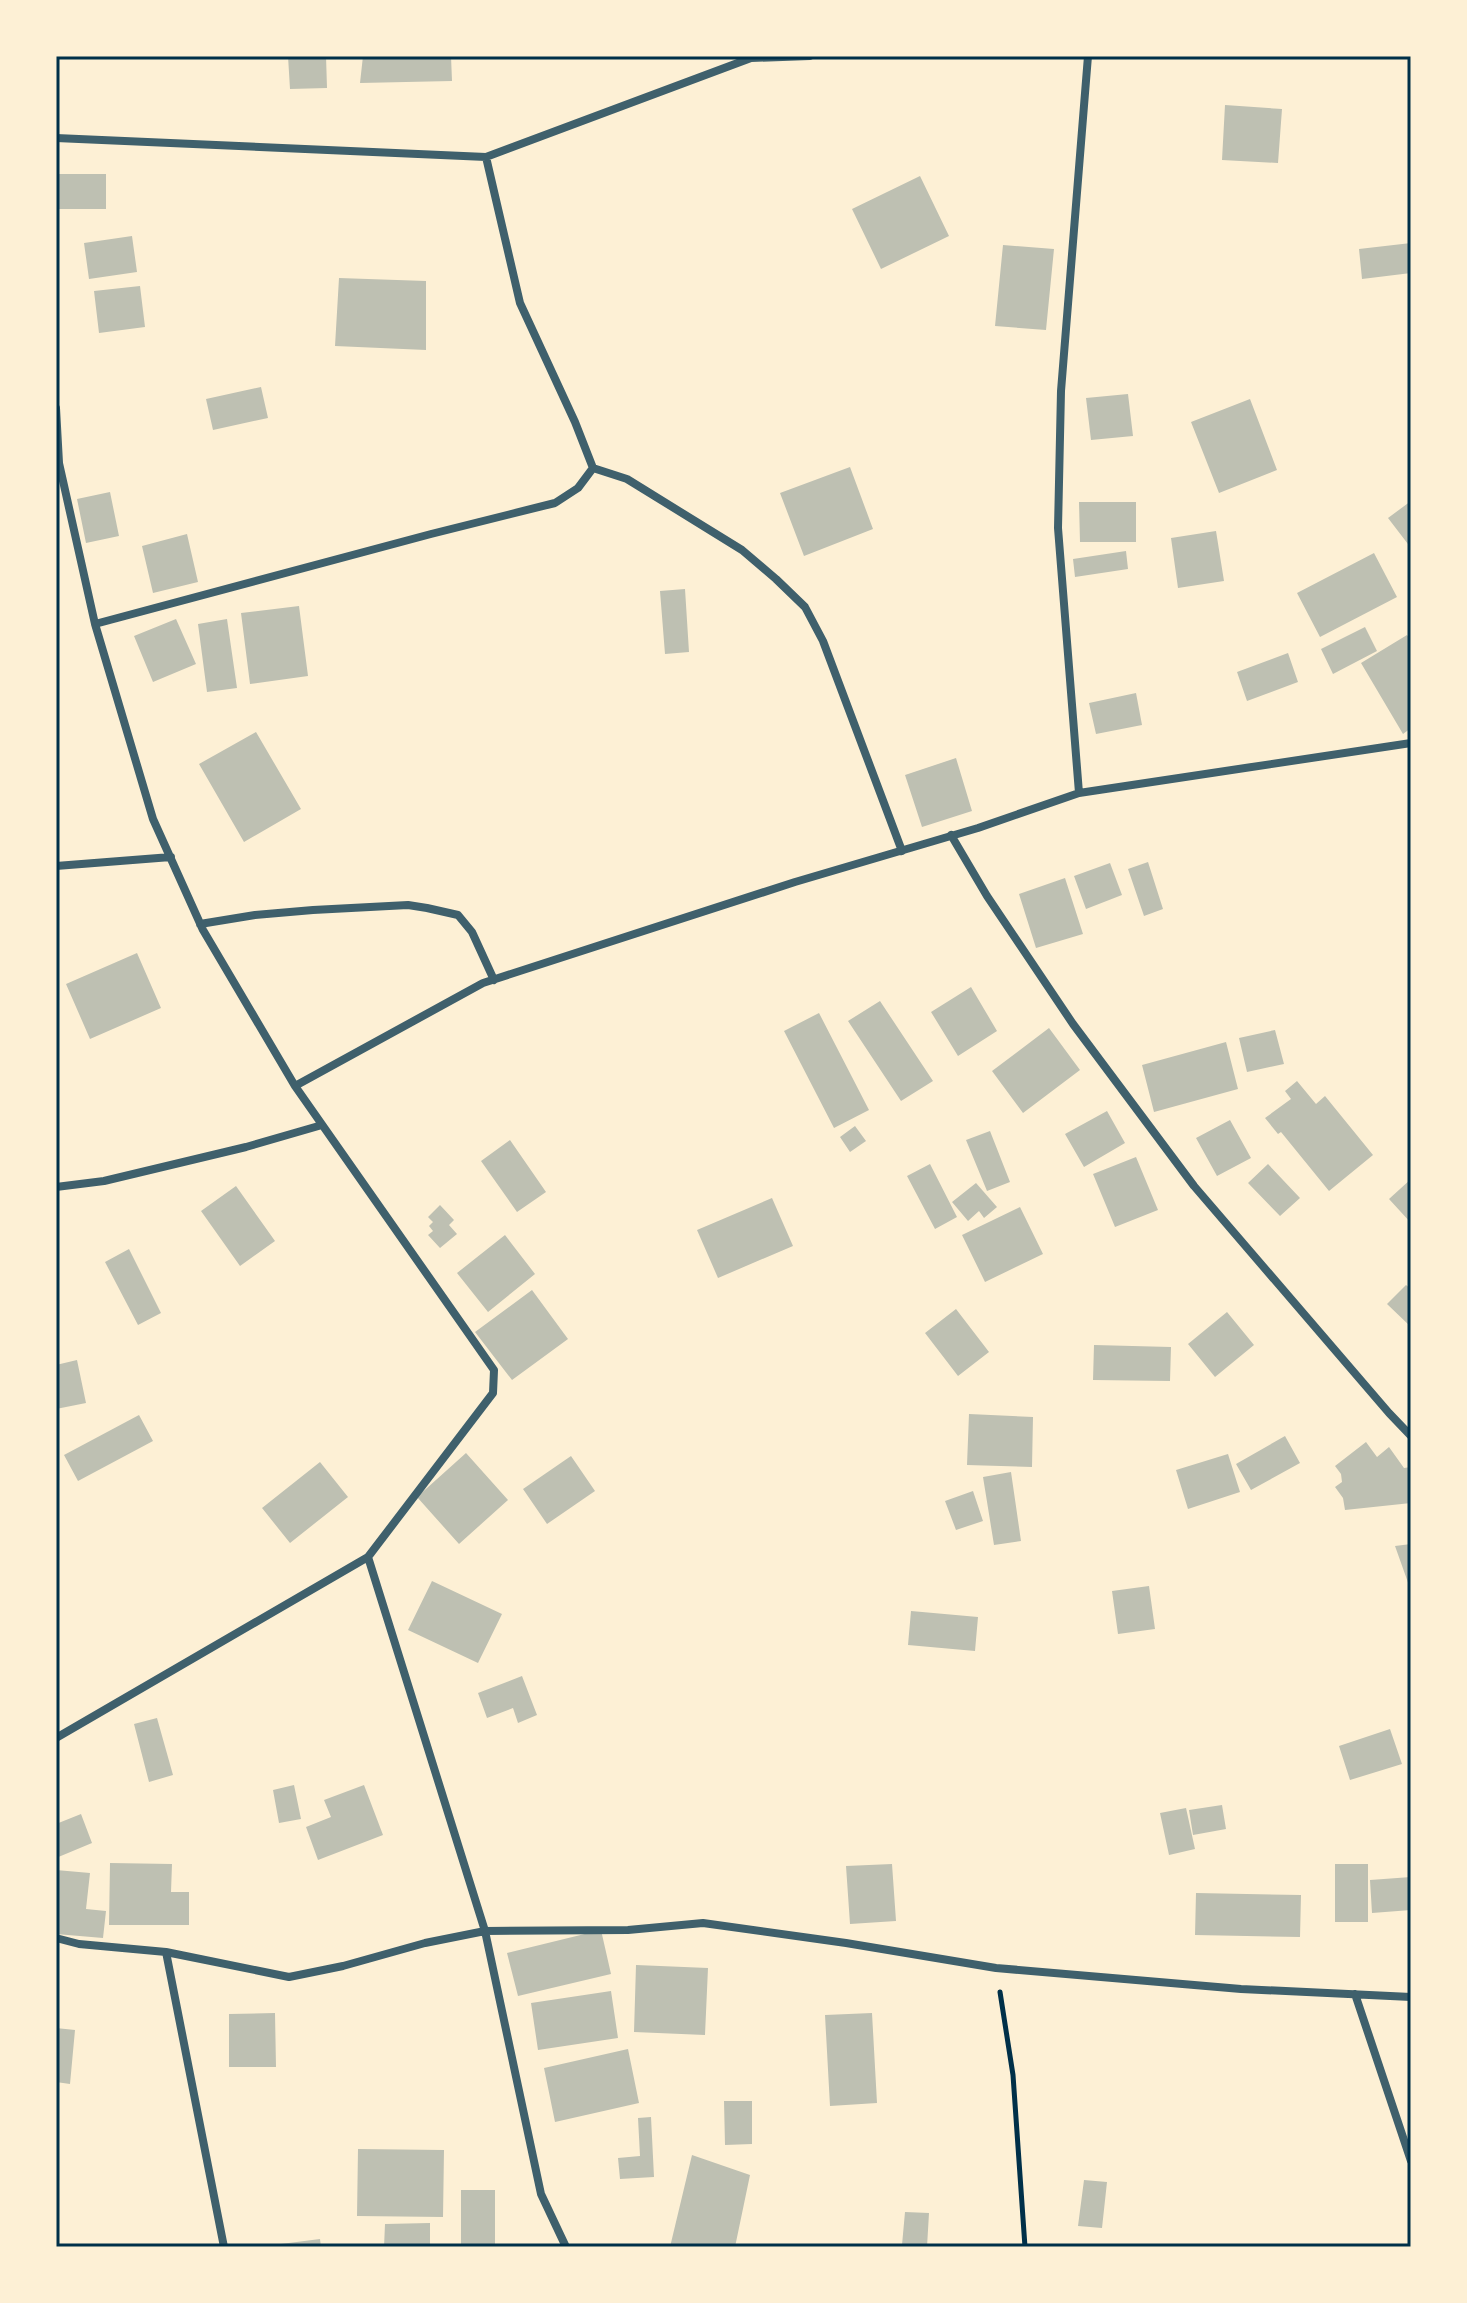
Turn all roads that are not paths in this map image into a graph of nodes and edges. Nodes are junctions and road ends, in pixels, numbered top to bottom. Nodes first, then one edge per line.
1 (810, 56) edge
2 (1088, 56) edge
3 (56, 138) edge
4 (486, 157) junction
5 (56, 408) edge
6 (57, 464) edge
7 (593, 468) junction
8 (95, 624) junction
9 (1411, 743) edge
10 (1079, 793) junction
11 (951, 835) junction
12 (902, 851) junction
13 (171, 857) junction
14 (56, 866) edge
15 (200, 924) junction
16 (494, 980) junction
17 (295, 1086) junction
18 (322, 1125) junction
19 (56, 1187) edge
20 (1411, 1436) edge
21 (368, 1557) junction
22 (56, 1738) edge
23 (485, 1931) junction
24 (56, 1938) edge
25 (166, 1952) junction
26 (1355, 1994) junction
27 (1411, 1997) edge
28 (1411, 2161) edge
29 (224, 2247) edge
30 (566, 2247) edge

1 - 4 street
2 - 10 street
3 - 4 street
4 - 7 street
5 - 6 street
6 - 8 street
7 - 8 street
7 - 12 street
8 - 13 street
9 - 10 street
10 - 11 street
11 - 12 street
11 - 20 street
12 - 16 street
13 - 14 street
13 - 15 street
15 - 16 street
15 - 17 street
16 - 17 street
17 - 18 street
18 - 19 street
18 - 21 street
21 - 22 street
21 - 23 street
23 - 25 street
23 - 26 street
23 - 30 street
24 - 25 street
25 - 29 street
26 - 27 street
26 - 28 street

